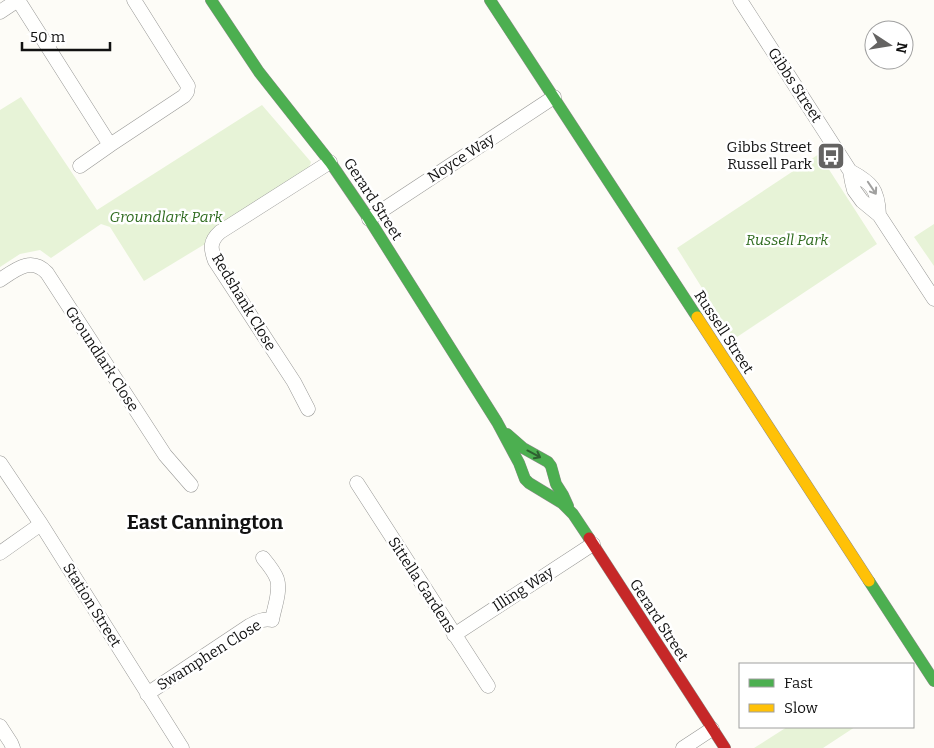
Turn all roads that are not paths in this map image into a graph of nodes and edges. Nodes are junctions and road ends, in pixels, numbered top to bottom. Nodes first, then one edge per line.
1 (18, 0) edge
2 (134, 0) edge
3 (211, 0) edge
4 (490, 0) edge
5 (740, 0) edge
6 (0, 12) edge
7 (554, 97) junction
8 (110, 145) junction
9 (330, 162) junction
10 (80, 166) dead end
11 (369, 219) junction
12 (0, 280) edge
13 (934, 300) edge
14 (308, 409) dead end
15 (497, 422) junction
16 (0, 463) edge
17 (356, 482) dead end
18 (191, 485) dead end
19 (568, 508) junction
20 (41, 524) junction
21 (593, 544) junction
22 (0, 553) edge
23 (263, 558) dead end
24 (454, 635) junction
25 (934, 681) edge
26 (488, 686) dead end
27 (147, 694) junction
28 (0, 726) edge
29 (712, 729) junction
30 (13, 748) edge
31 (182, 748) edge
32 (683, 748) edge
33 (725, 748) edge

1 - 6 street
1 - 8 street
2 - 8 street
3 - 9 street, Gerard Street
4 - 7 street, Russell Street
5 - 13 street, Gibbs Street
7 - 11 street, Noyce Way
7 - 25 street, Russell Street
8 - 10 street
9 - 11 street, Gerard Street
9 - 14 street, Redshank Close
11 - 15 street, Gerard Street
12 - 18 street, Groundlark Close
15 - 19 street, Gerard Street
15 -> 19 street, Gerard Street
16 - 20 street, Station Street
17 - 24 street, Sittella Gardens
19 - 21 street, Gerard Street
20 - 22 street
20 - 27 street, Station Street
21 - 24 street, Illing Way
21 - 29 street, Gerard Street
23 - 27 street, Swamphen Close
24 - 26 street, Sittella Gardens
27 - 31 street, Station Street
28 - 30 street
29 - 32 street
29 - 33 street, Gerard Street

